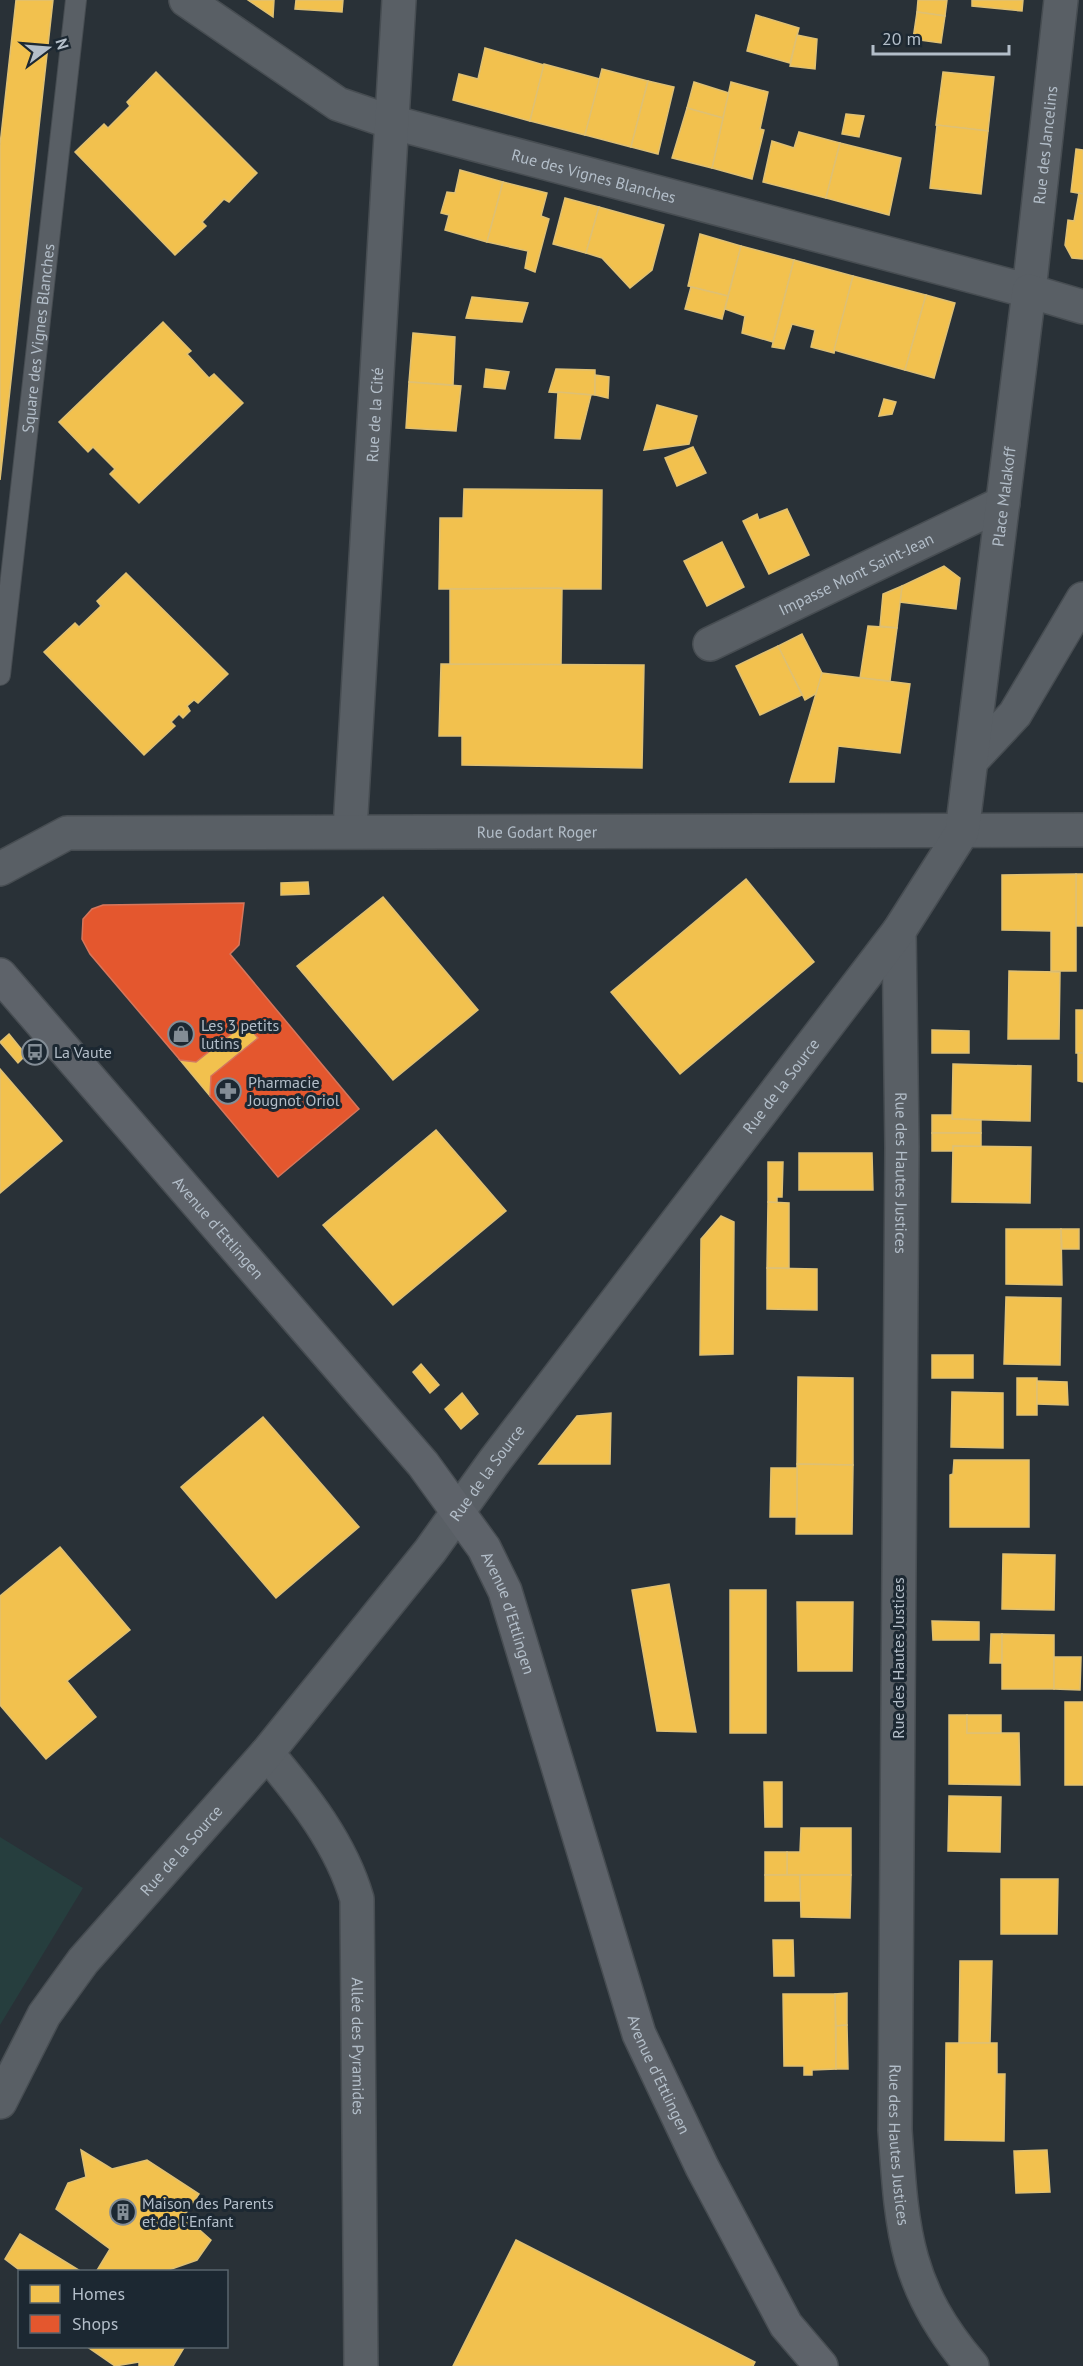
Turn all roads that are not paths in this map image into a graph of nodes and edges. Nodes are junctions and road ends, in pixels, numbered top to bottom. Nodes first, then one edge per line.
1 (76, 0) edge
2 (186, 0) edge
3 (399, 0) edge
4 (1061, 0) edge
5 (391, 122) junction
6 (1029, 291) junction
7 (1083, 307) edge
8 (1003, 503) junction
9 (1083, 598) edge
10 (710, 644) dead end
11 (0, 675) edge
12 (971, 761) junction
13 (350, 830) junction
14 (1083, 830) edge
15 (962, 832) junction
16 (0, 869) edge
17 (899, 931) junction
18 (0, 975) edge
19 (459, 1513) junction
20 (267, 1753) junction
21 (0, 2102) edge
22 (361, 2366) edge
23 (821, 2366) edge
24 (972, 2366) edge

1 - 11 lane, Square des Vignes Blanches
2 - 5 street, Rue des Vignes Blanches
3 - 5 street, Rue de la Cité
4 - 6 street, Rue des Jancelins
5 - 6 street, Rue des Vignes Blanches
5 - 13 street, Rue de la Cité
6 - 7 street
6 - 8 street, Place Malakoff
8 - 10 street, Impasse Mont Saint-Jean
8 - 12 street, Place Malakoff
9 - 12 street
12 - 15 street, Place Malakoff
13 - 15 street, Rue Godart Roger
13 - 16 street, Rue Godart Roger
14 - 15 street, Rue Godart Roger
15 - 17 street, Rue de la Source
17 - 19 street, Rue de la Source
17 - 24 street, Rue des Hautes Justices
18 - 19 street, Avenue d'Ettlingen
19 - 20 street, Rue de la Source
19 - 23 street, Avenue d'Ettlingen
20 - 21 street, Rue de la Source
20 - 22 street, Allée des Pyramides

